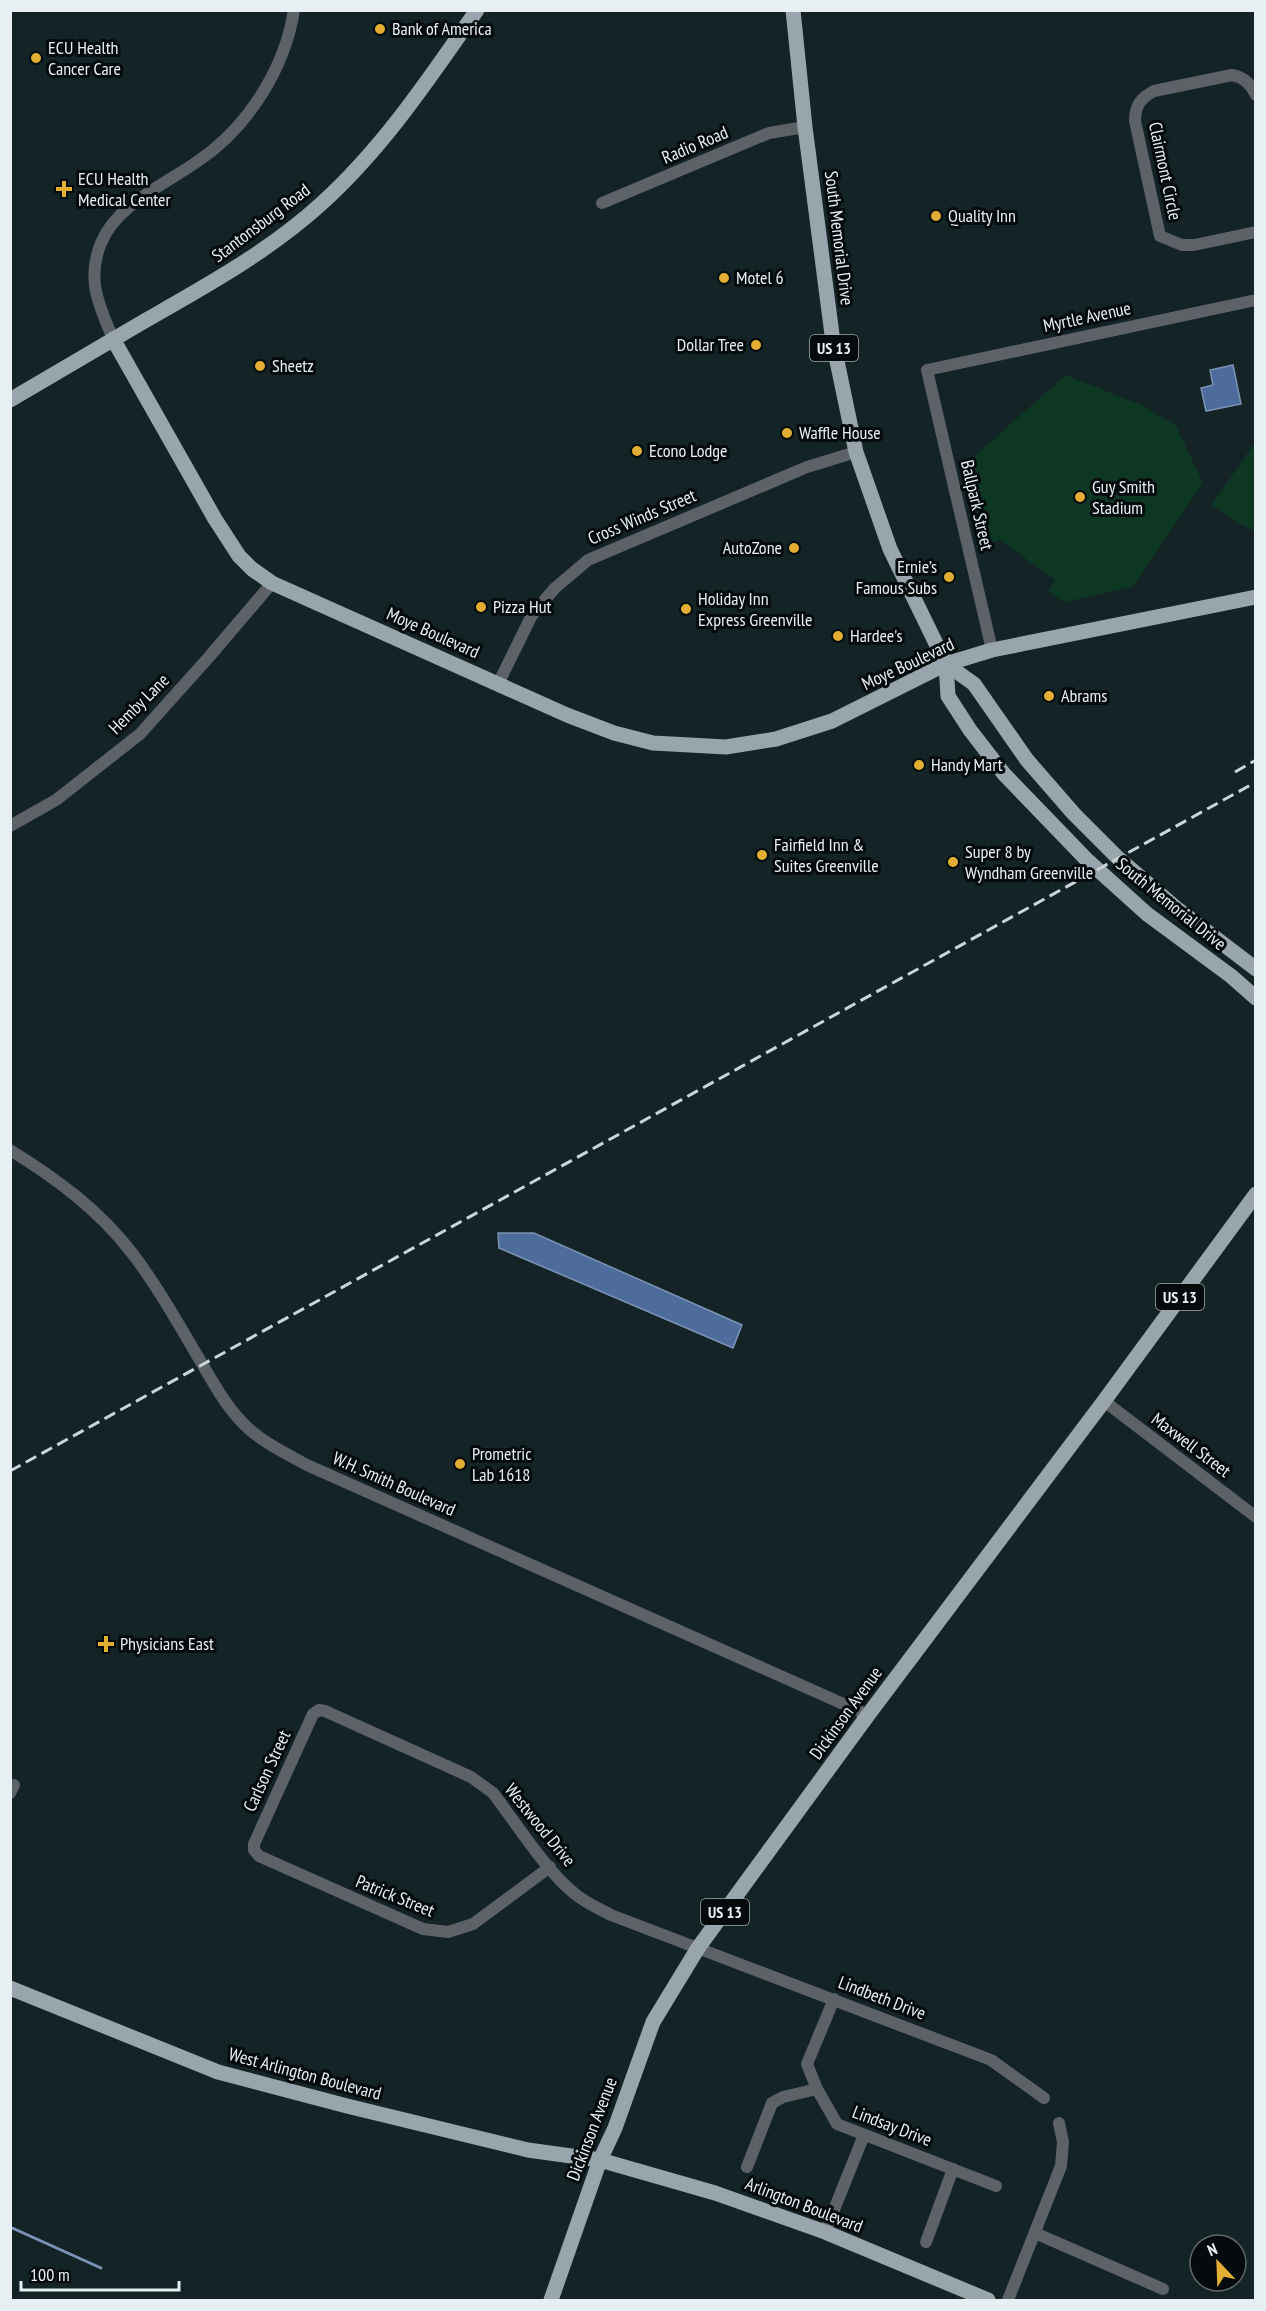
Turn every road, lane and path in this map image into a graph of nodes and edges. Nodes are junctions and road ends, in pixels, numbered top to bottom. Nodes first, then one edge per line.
1 (294, 10) edge
2 (477, 10) edge
3 (795, 11) edge
4 (1256, 95) edge
5 (805, 127) junction
6 (602, 204) dead end
7 (1256, 232) edge
8 (1256, 300) edge
9 (112, 339) junction
10 (927, 370) joint
11 (10, 400) edge
12 (856, 452) junction
13 (272, 583) junction
14 (1256, 597) edge
15 (992, 650) junction
16 (946, 664) junction
17 (498, 684) junction
18 (10, 826) edge
19 (1256, 969) edge
20 (1256, 998) edge
21 (10, 1150) edge
22 (1256, 1194) edge
23 (1104, 1401) junction
24 (1256, 1517) edge
25 (319, 1710) joint
26 (868, 1715) junction
27 (254, 1850) joint
28 (550, 1867) junction
29 (698, 1948) junction
30 (10, 1988) edge
31 (834, 1999) junction
32 (817, 2089) junction
33 (1044, 2098) dead end
34 (1059, 2123) dead end
35 (864, 2135) junction
36 (600, 2160) junction
37 (747, 2167) dead end
38 (953, 2169) junction
39 (996, 2186) dead end
40 (825, 2232) junction
41 (1035, 2234) junction
42 (926, 2242) dead end
43 (1162, 2289) dead end
44 (551, 2301) edge
45 (988, 2301) edge
46 (1008, 2301) edge

1 - 9 street, Moye Boulevard
2 - 9 main road, Stantonsburg Road
3 - 5 main road, South Memorial Drive / US 13
4 - 7 street, Clairmont Circle
5 - 6 street, Radio Road
5 - 12 main road, South Memorial Drive / US 13
8 - 10 street, Myrtle Avenue
9 - 11 main road, Stantonsburg Road
9 - 13 main road, Moye Boulevard
10 - 15 street, Ballpark Street
12 - 16 main road, South Memorial Drive / US 13
12 - 17 street, Cross Winds Street
13 - 17 main road, Moye Boulevard
13 - 18 street, Hemby Lane
14 - 15 main road, Moye Boulevard
15 - 16 main road, Moye Boulevard
16 - 17 main road, Moye Boulevard
16 - 19 main road, South Memorial Drive / US 13
16 - 20 main road, South Memorial Drive / US 13
21 - 26 street, W.H. Smith Boulevard
22 - 23 main road, Dickinson Avenue / US 13
23 - 24 street, Maxwell Street
23 - 26 main road, Dickinson Avenue / US 13
25 - 27 street, Carlson Street
25 - 28 street, Westwood Drive
26 - 29 main road, Dickinson Avenue / US 13
27 - 28 street, Patrick Street
28 - 29 street, Westwood Drive
29 - 31 street, Lindbeth Drive
29 - 36 main road, Dickinson Avenue / US 13
30 - 36 main road, West Arlington Boulevard
31 - 32 street, Lindsay Drive
31 - 33 street, Lindbeth Drive
32 - 35 street, Lindsay Drive
32 - 37 street
34 - 41 street
35 - 38 street, Lindsay Drive
35 - 40 street
36 - 40 main road, Arlington Boulevard
36 - 44 main road, Dickinson Avenue / US 13
38 - 39 street, Lindsay Drive
38 - 42 street
40 - 45 main road, Arlington Boulevard
41 - 43 street
41 - 46 street

